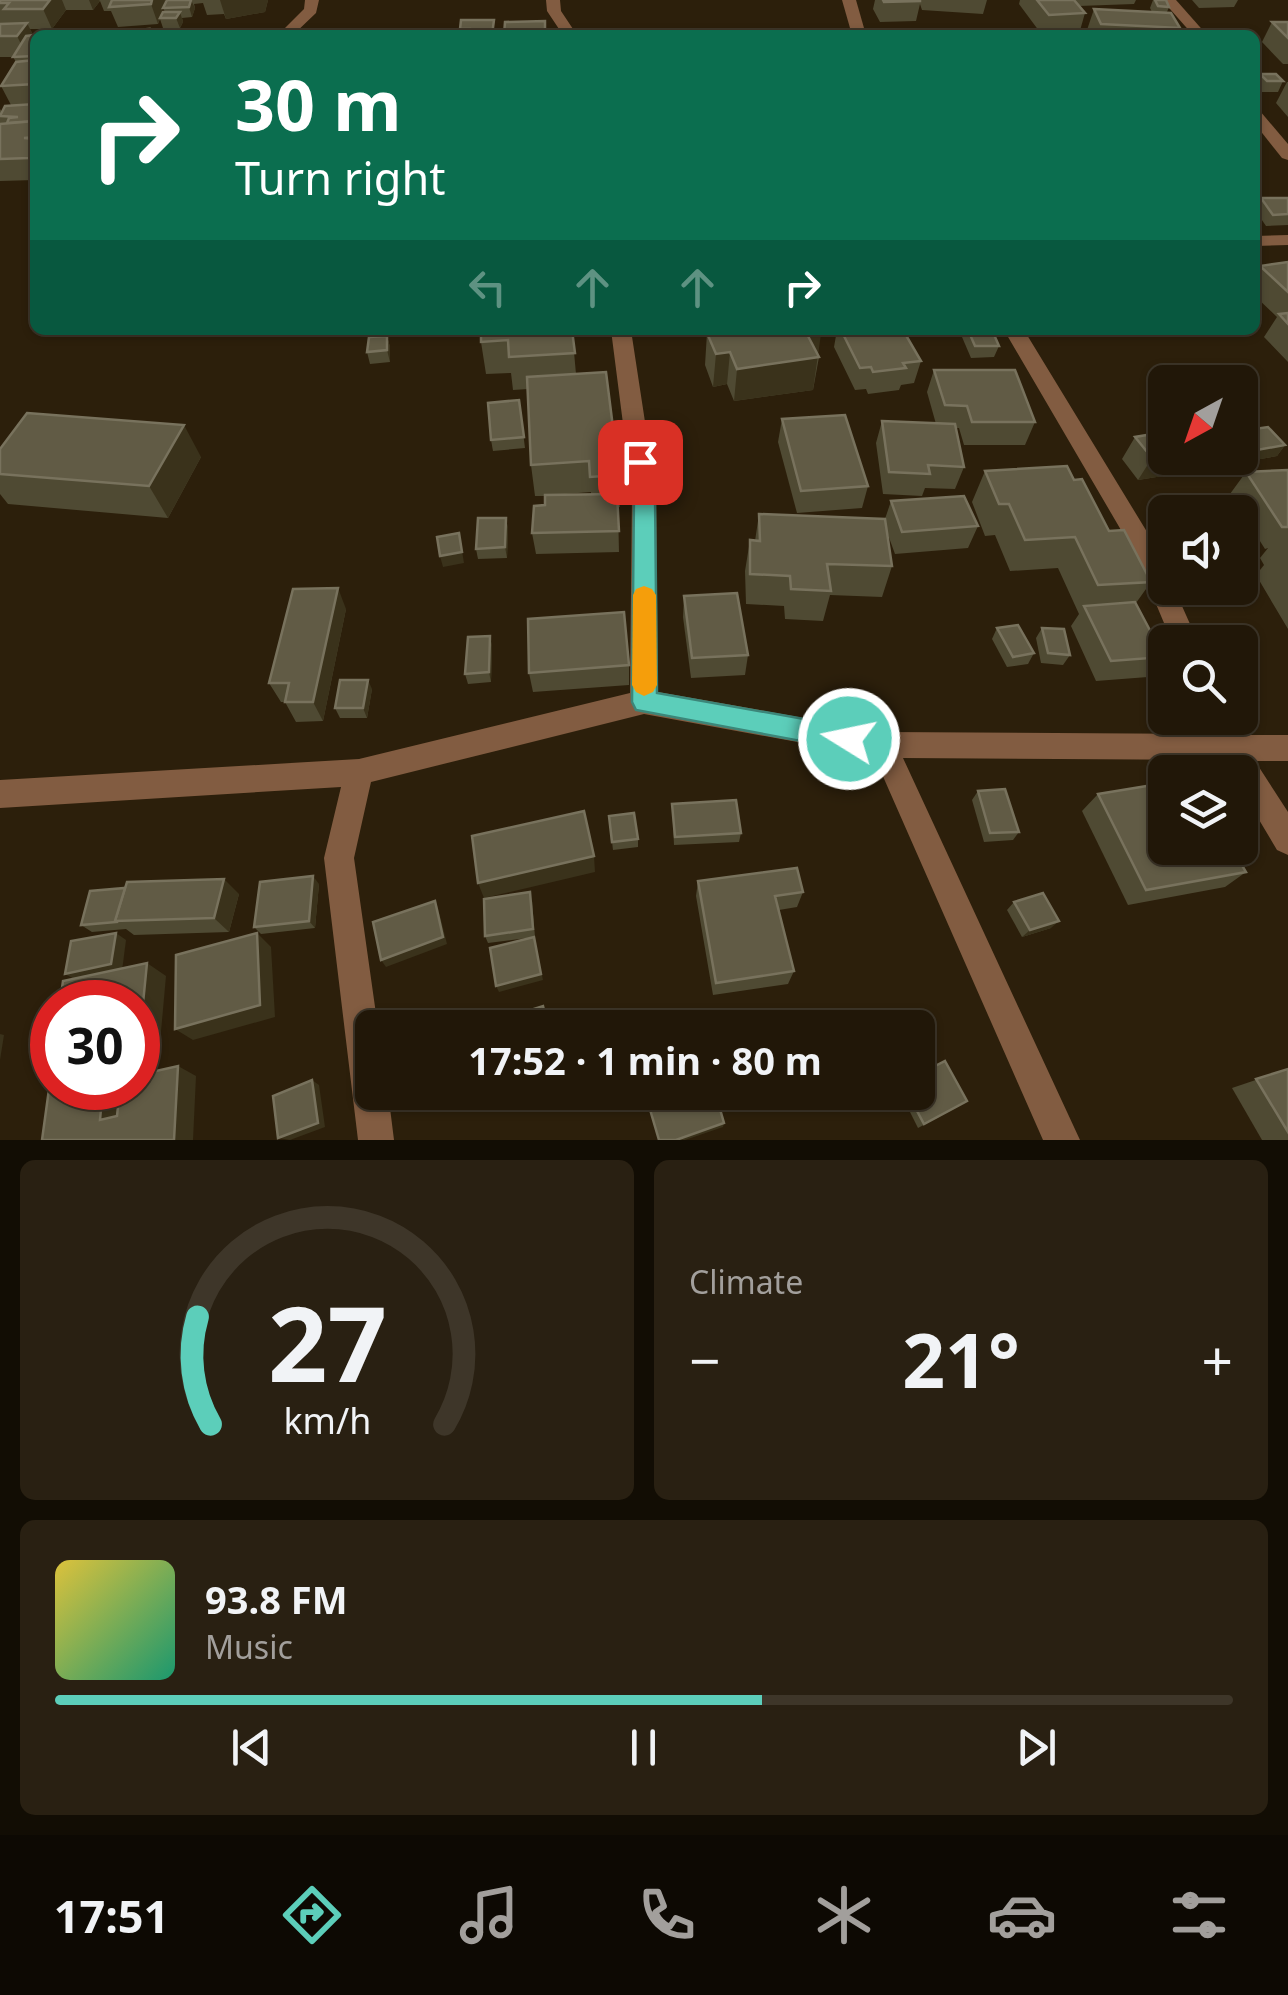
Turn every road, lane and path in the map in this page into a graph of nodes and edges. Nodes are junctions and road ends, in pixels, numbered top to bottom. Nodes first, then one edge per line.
1 (312, 0) edge
2 (553, 0) edge
3 (849, 0) edge
4 (1169, 0) edge
5 (290, 30) edge
6 (567, 30) edge
7 (857, 30) edge
8 (1196, 30) edge
9 (1260, 120) edge
10 (1288, 156) edge
11 (1288, 240) edge
12 (1260, 241) edge
13 (622, 335) edge
14 (1017, 335) edge
15 (1178, 625) edge
16 (644, 702) junction
17 (1226, 735) edge
18 (883, 745) junction
19 (1288, 748) edge
20 (1232, 749) junction
21 (359, 772) junction
22 (0, 794) edge
23 (1288, 840) edge
24 (376, 1140) edge
25 (1062, 1140) edge

1 - 5 street
2 - 6 street
3 - 7 street
4 - 8 street
9 - 10 street
11 - 12 street
13 - 16 street
14 - 15 street
16 - 18 street
16 - 21 street
17 - 20 street
18 - 20 street
18 - 25 street
19 - 20 street
20 - 23 street
21 - 22 street
21 - 24 street

